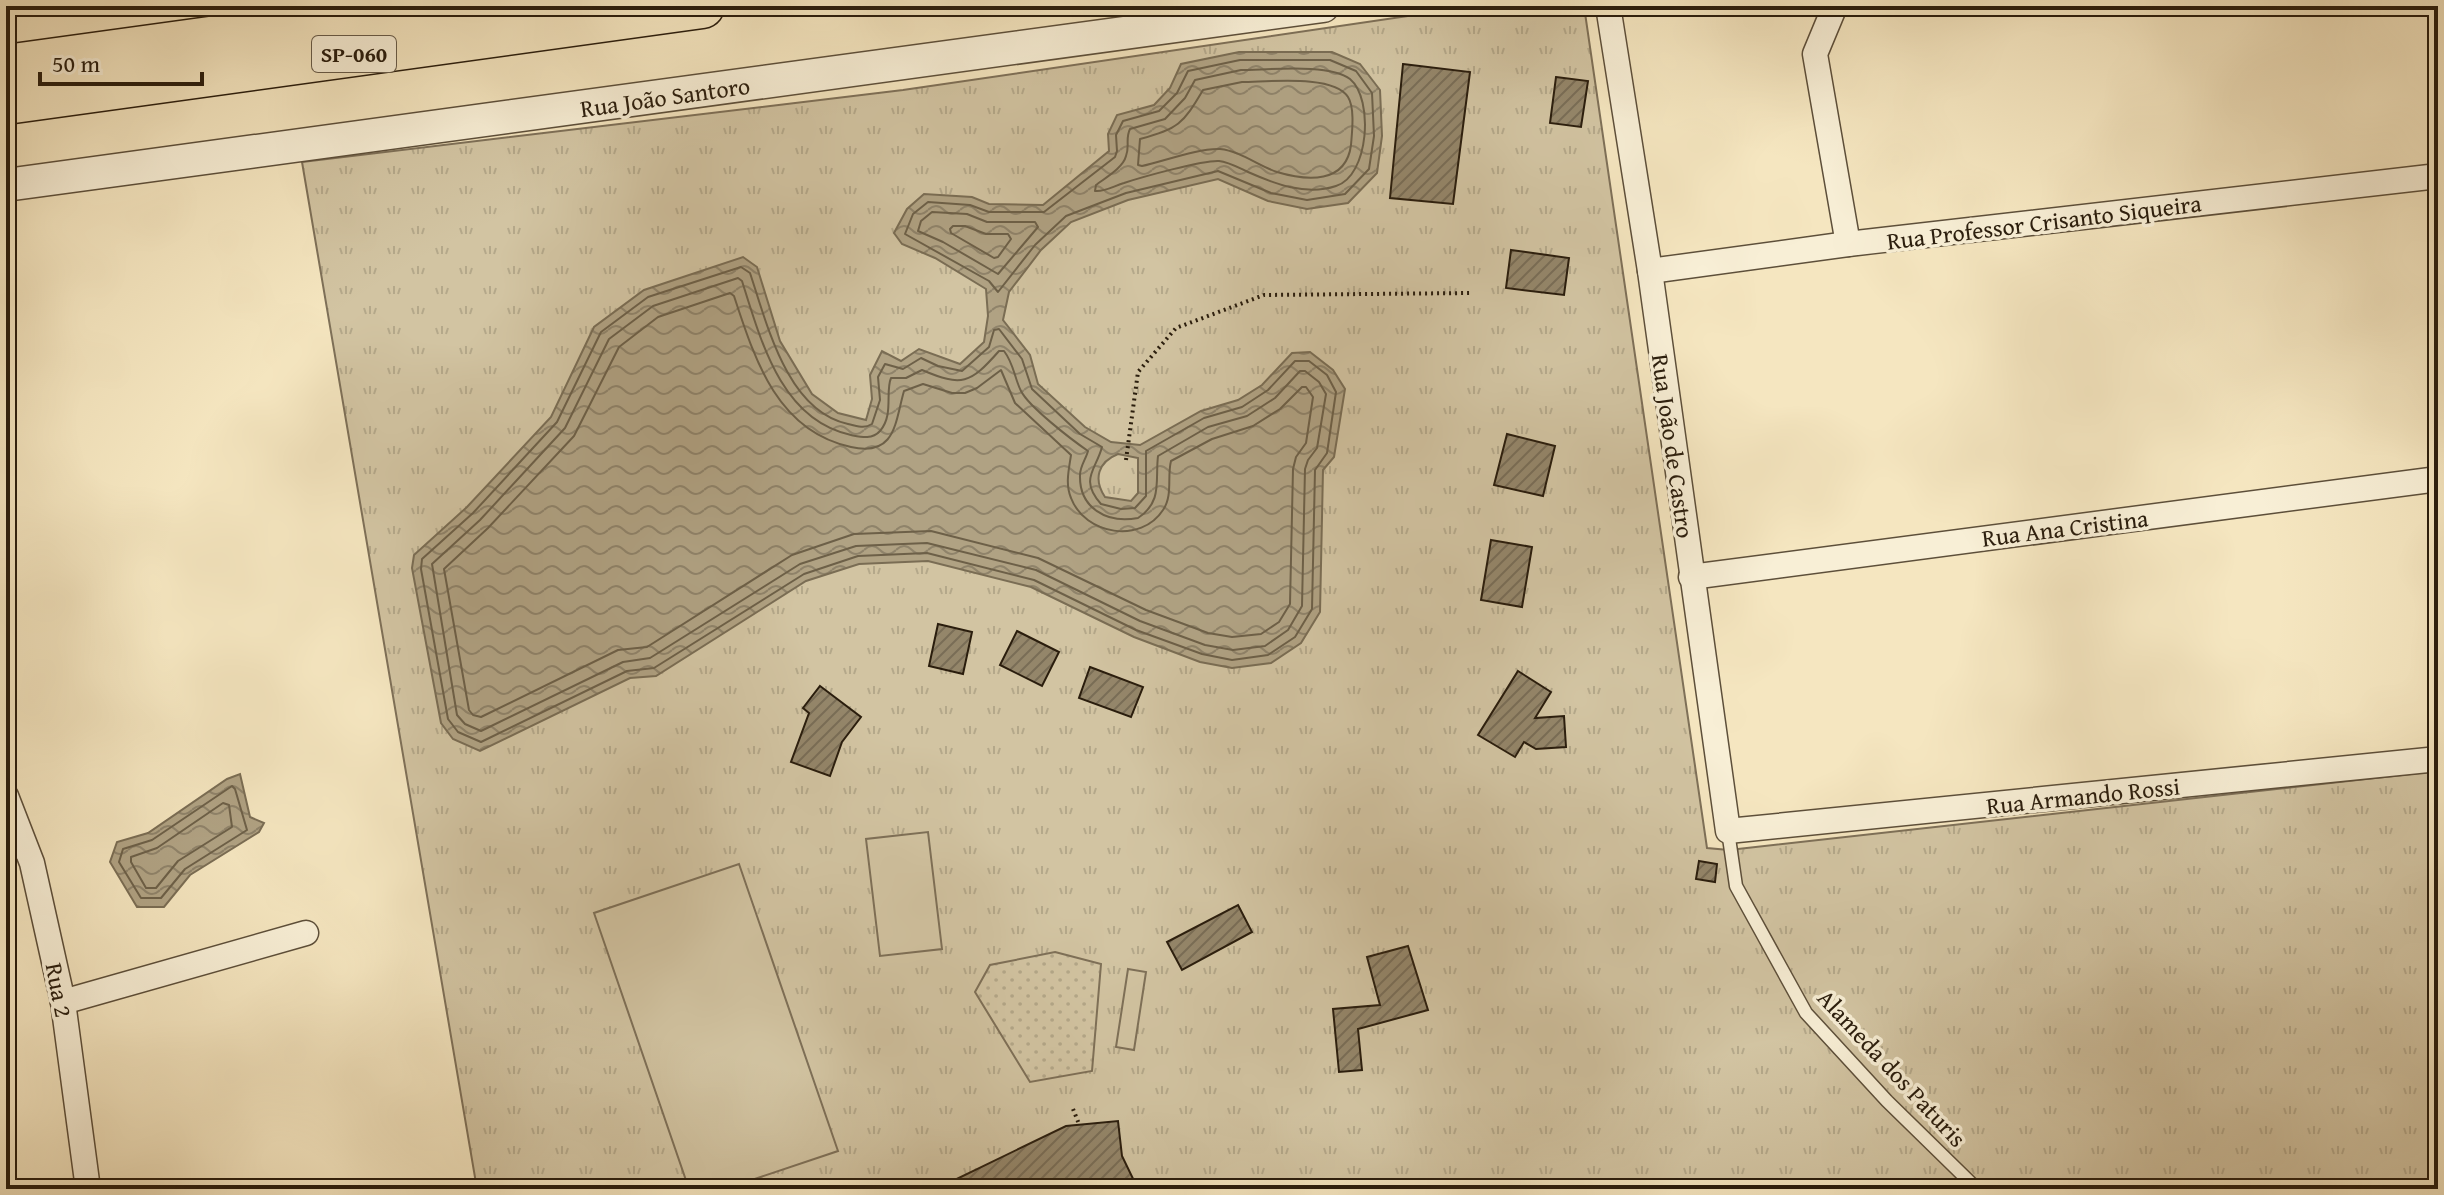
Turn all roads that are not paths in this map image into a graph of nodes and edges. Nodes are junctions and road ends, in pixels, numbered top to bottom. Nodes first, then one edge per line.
1 (451, 6) edge
2 (702, 6) edge
3 (1323, 6) edge
4 (1608, 6) edge
5 (1835, 6) edge
6 (6, 67) edge
7 (6, 102) edge
8 (2438, 176) edge
9 (6, 185) edge
10 (1848, 244) junction
11 (1650, 271) junction
12 (2438, 479) edge
13 (1691, 577) junction
14 (2438, 759) edge
15 (6, 796) edge
16 (1728, 831) junction
17 (16, 852) edge
18 (1736, 886) joint
19 (306, 933) dead end
20 (63, 1002) junction
21 (88, 1189) edge
22 (1977, 1189) edge

1 - 6 highway, SP-060
2 - 7 highway, SP-060
3 - 9 street, Rua João Santoro
4 - 11 street, Rua João de Castro
5 - 10 street
8 - 10 street, Rua Professor Crisanto Siqueira
10 - 11 street, Rua Professor Crisanto Siqueira
11 - 13 street, Rua João de Castro
12 - 13 street, Rua Ana Cristina
13 - 16 street, Rua João de Castro
14 - 16 street, Rua Armando Rossi
15 - 17 street, Rua 2
16 - 18 lane, Rua João de Castro
17 - 20 street, Rua 2
18 - 22 lane, Alameda dos Paturis
19 - 20 street
20 - 21 street, Rua 2

